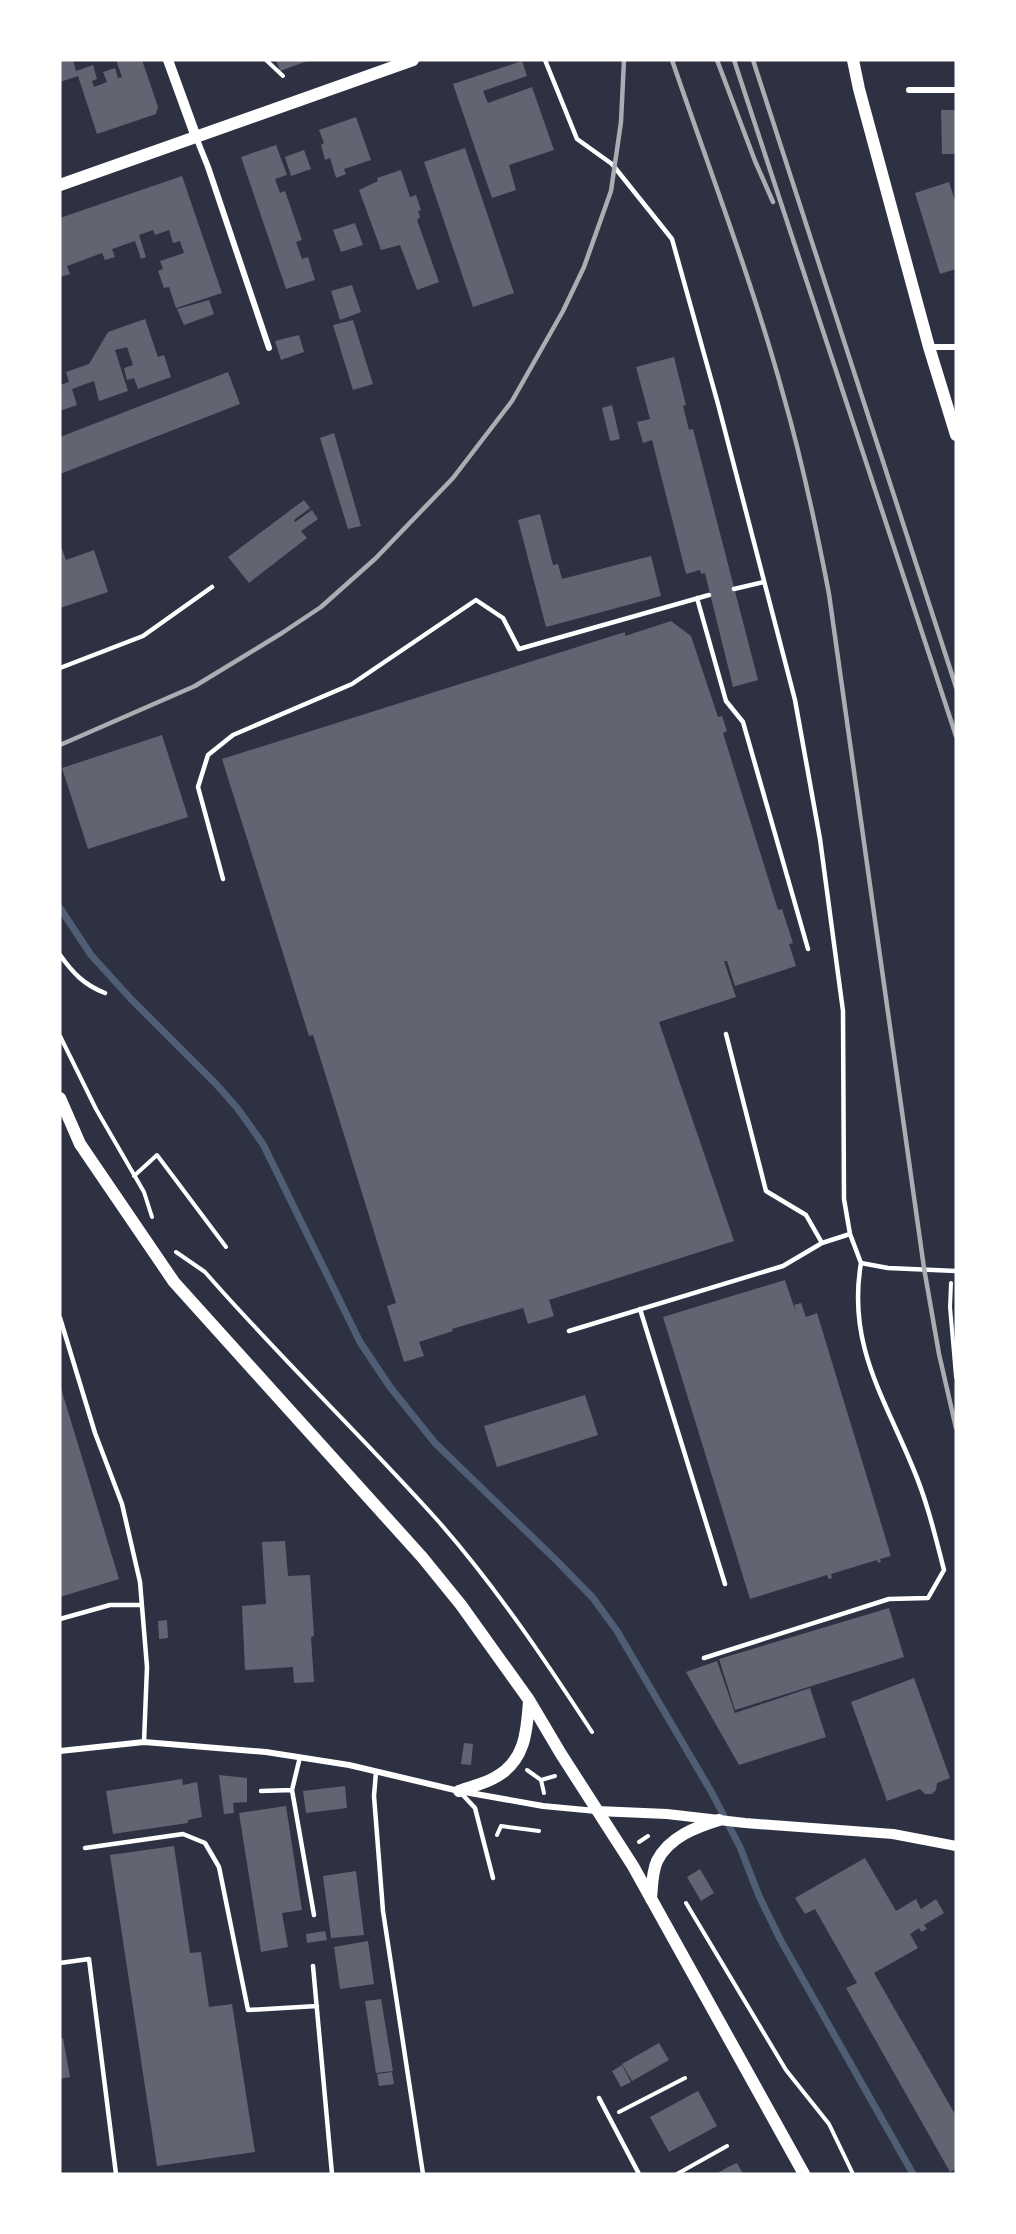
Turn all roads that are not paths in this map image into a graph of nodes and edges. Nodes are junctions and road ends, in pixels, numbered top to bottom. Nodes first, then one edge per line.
1 (168, 60) edge
2 (413, 60) edge
3 (545, 60) edge
4 (854, 60) edge
5 (909, 90) dead end
6 (956, 90) edge
7 (196, 137) junction
8 (60, 185) edge
9 (956, 346) edge
10 (929, 347) junction
11 (269, 348) dead end
12 (956, 435) edge
13 (764, 582) junction
14 (212, 587) dead end
15 (734, 589) dead end
16 (710, 596) dead end
17 (697, 598) junction
18 (60, 668) edge
19 (223, 879) dead end
20 (808, 949) dead end
21 (60, 955) edge
22 (105, 993) dead end
23 (726, 1034) dead end
24 (60, 1098) edge
25 (850, 1234) junction
26 (822, 1242) junction
27 (861, 1263) junction
28 (954, 1271) edge
29 (640, 1309) junction
30 (60, 1318) edge
31 (569, 1331) dead end
32 (725, 1584) dead end
33 (141, 1605) junction
34 (60, 1618) edge
35 (704, 1658) dead end
36 (529, 1700) junction
37 (144, 1742) junction
38 (60, 1751) edge
39 (300, 1757) junction
40 (376, 1772) junction
41 (292, 1790) junction
42 (261, 1791) dead end
43 (459, 1791) junction
44 (597, 1811) junction
45 (719, 1820) joint
46 (693, 1822) junction
47 (956, 1846) edge
48 (86, 1848) dead end
49 (493, 1878) dead end
50 (651, 1899) junction
51 (314, 1915) dead end
52 (60, 1964) edge
53 (313, 1966) dead end
54 (316, 2006) junction
55 (598, 2098) dead end
56 (116, 2174) edge
57 (332, 2174) edge
58 (423, 2174) edge
59 (639, 2174) edge
60 (804, 2174) edge

1 - 7 street
2 - 7 main road
3 - 13 lane
4 - 10 main road
5 - 6 street
7 - 8 main road
7 - 11 street
9 - 10 street
10 - 12 main road
13 - 15 lane
13 - 25 lane
14 - 18 lane
16 - 17 lane
17 - 19 lane
17 - 20 lane
21 - 22 lane
23 - 26 lane
24 - 36 main road
25 - 26 lane
25 - 27 lane
26 - 29 lane
27 - 28 lane
27 - 35 lane
29 - 31 lane
29 - 32 lane
30 - 33 lane
33 - 34 lane
33 - 37 lane
36 - 43 main road
36 - 44 main road
37 - 38 street
37 - 39 street
39 - 40 street
39 - 41 lane
40 - 43 street
40 - 58 lane
41 - 42 lane
41 - 51 lane
43 - 44 street
43 - 49 lane
44 - 46 street
44 - 50 main road
45 - 46 main road
45 - 47 street
46 - 50 main road
48 - 54 lane
50 - 60 main road
52 - 56 lane
53 - 54 lane
54 - 57 lane
55 - 59 lane

